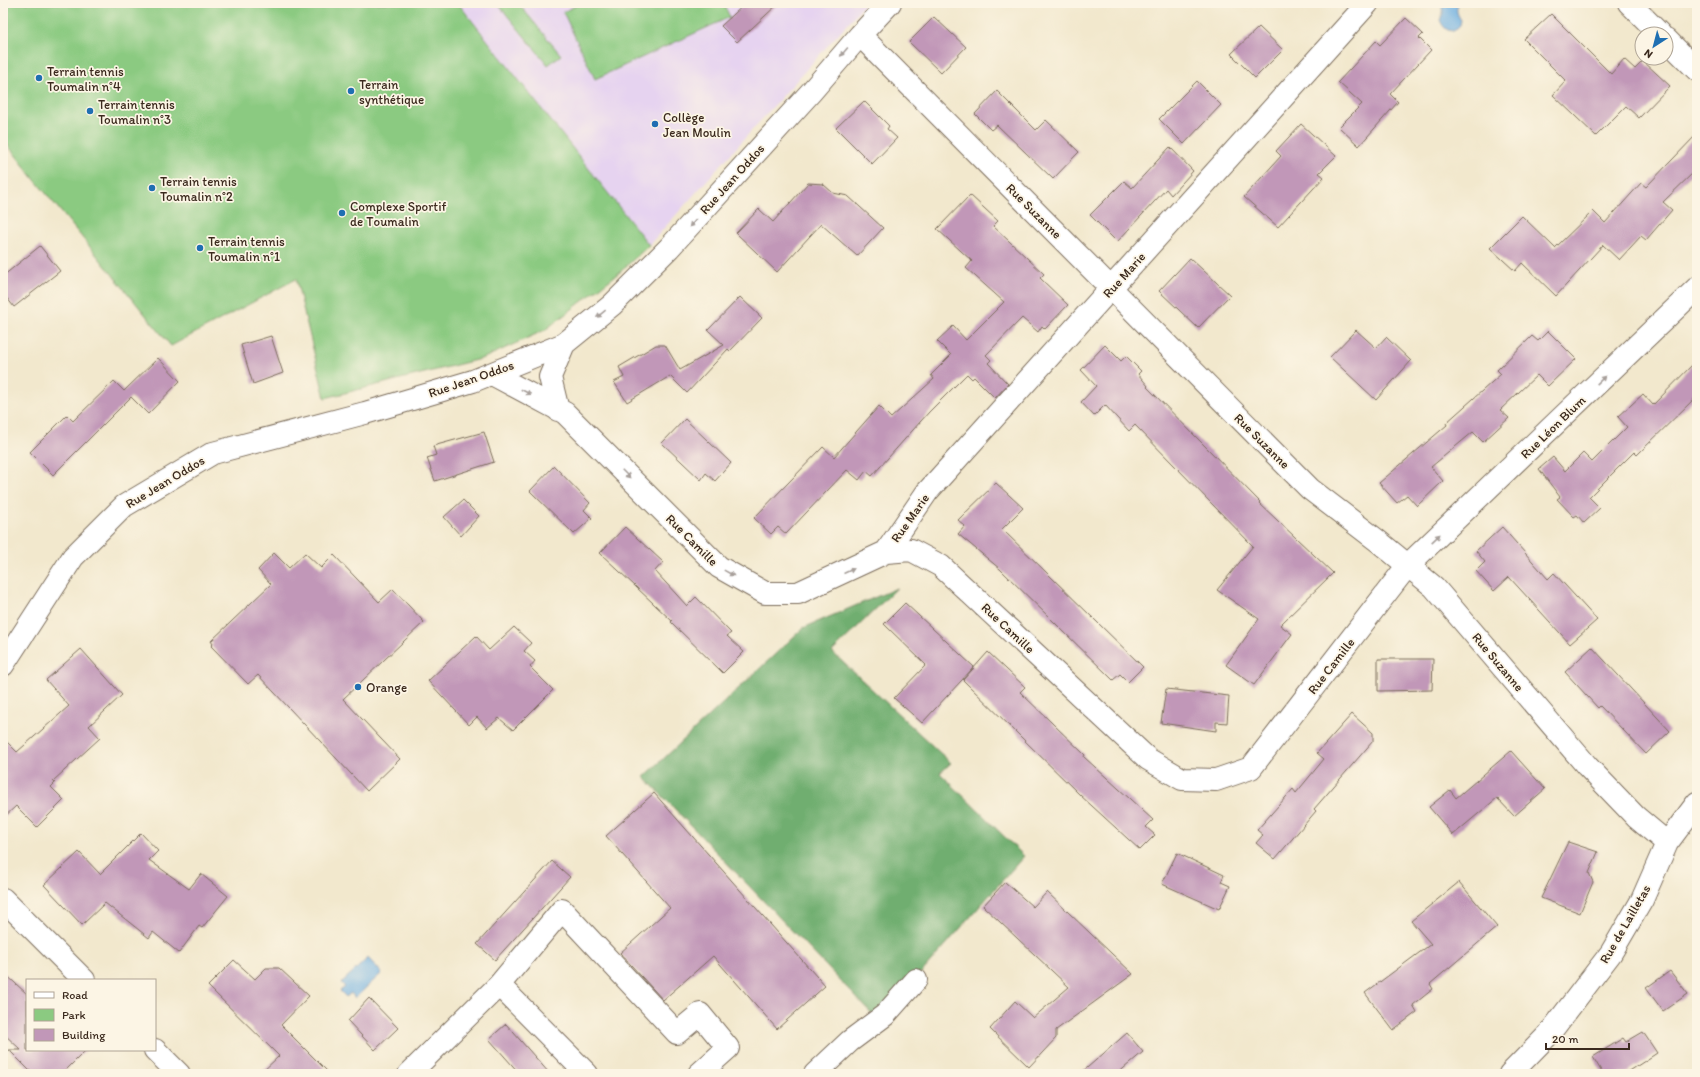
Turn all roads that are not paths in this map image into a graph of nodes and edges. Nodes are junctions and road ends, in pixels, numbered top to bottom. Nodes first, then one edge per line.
1 (890, 3) edge
2 (1368, 3) edge
3 (1629, 3) edge
4 (1652, 26) edge
5 (860, 34) junction
6 (1674, 47) edge
7 (1697, 70) edge
8 (1697, 288) edge
9 (1111, 289) junction
10 (564, 344) junction
11 (492, 374) junction
12 (558, 410) junction
13 (886, 552) junction
14 (1408, 565) junction
15 (3, 665) edge
16 (1697, 803) edge
17 (1667, 843) junction
18 (3, 899) edge
19 (83, 979) edge
20 (916, 980) dead end
21 (499, 985) junction
22 (156, 1051) edge
23 (179, 1074) edge
24 (409, 1074) edge
25 (587, 1074) edge
26 (699, 1074) edge
27 (815, 1074) edge
28 (1510, 1074) edge

1 - 5 street, Rue Jean Oddos
2 - 9 street, Rue Marie
3 - 4 street
5 - 9 street, Rue Suzanne
5 -> 10 street, Rue Jean Oddos
6 - 7 street
14 -> 8 street, Rue Léon Blum
9 - 13 street, Rue Marie
9 - 14 street, Rue Suzanne
10 - 11 street, Rue Jean Oddos
10 - 12 street
11 -> 12 street, Rue Camille
11 - 15 street, Rue Jean Oddos
12 -> 13 street, Rue Camille
13 - 14 street, Rue Camille
14 - 17 street, Rue Suzanne
16 - 17 street, Rue de Lailletas
17 - 28 street, Rue de Lailletas
18 - 19 street
20 - 27 street
21 - 24 street
21 - 25 street
21 - 26 street
22 - 23 street

